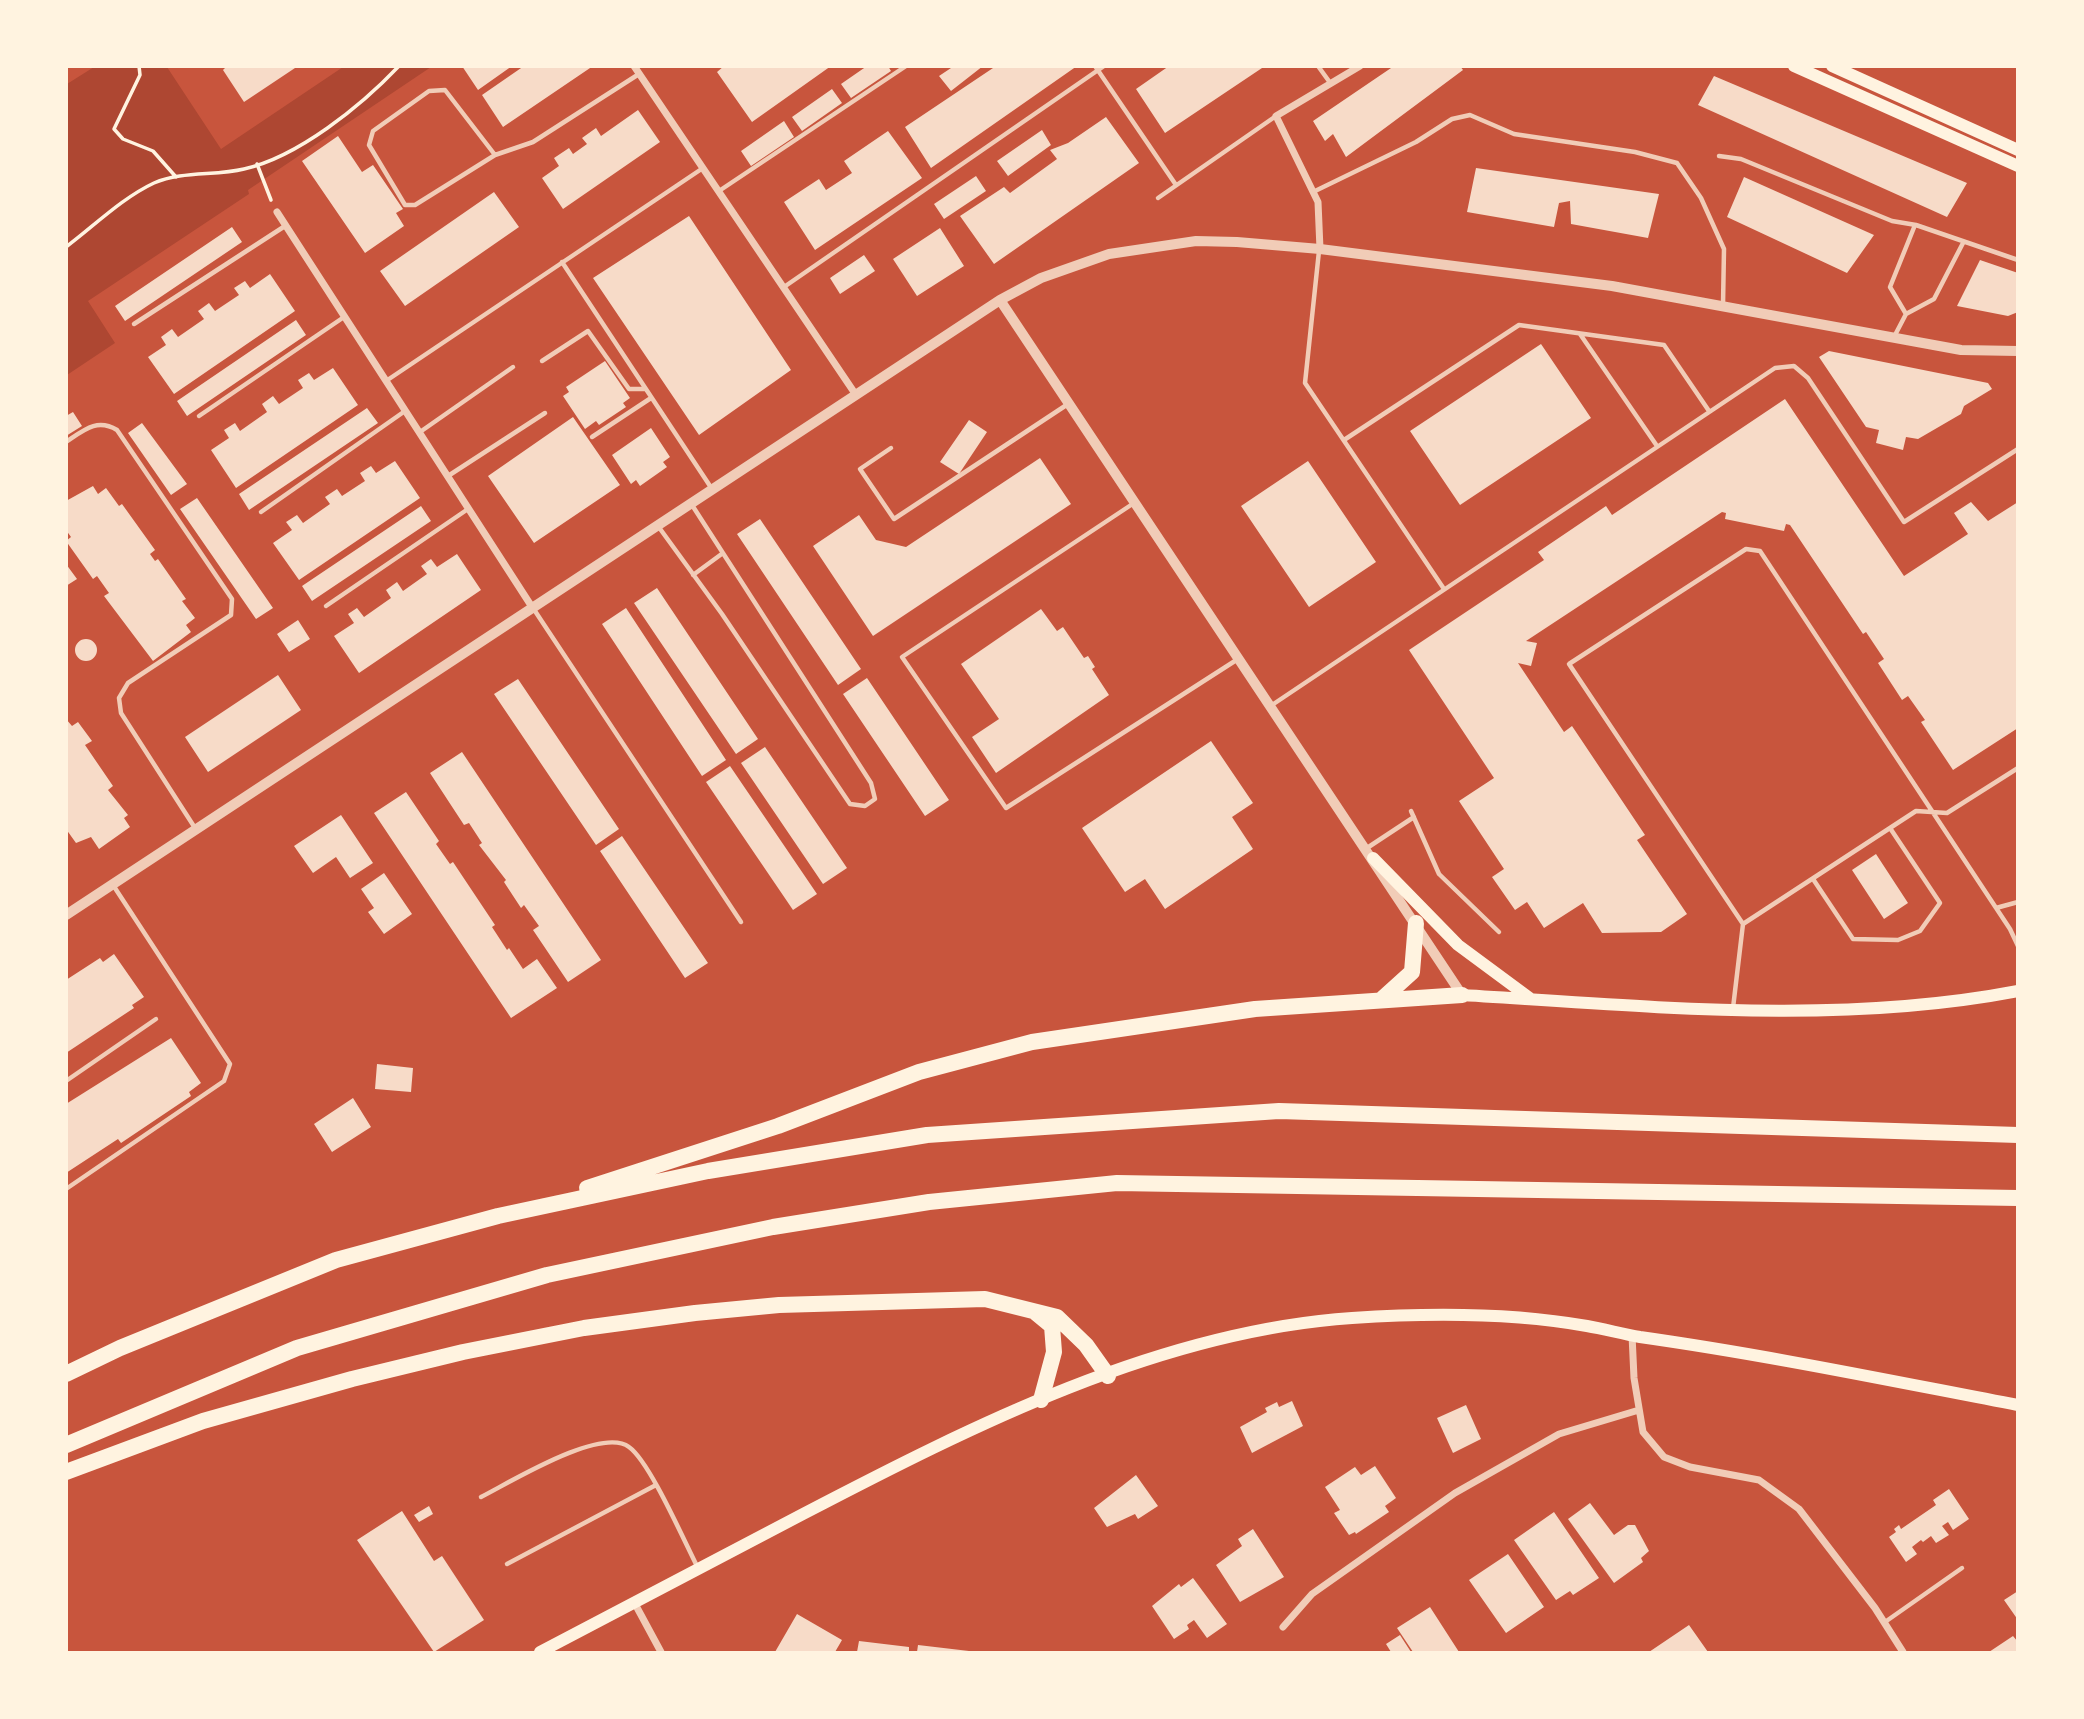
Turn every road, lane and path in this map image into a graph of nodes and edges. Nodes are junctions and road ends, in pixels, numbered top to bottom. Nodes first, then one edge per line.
1 (139, 66) edge
2 (399, 66) edge
3 (906, 66) edge
4 (1104, 66) edge
5 (1318, 66) edge
6 (1360, 66) edge
7 (1794, 66) edge
8 (1832, 66) edge
9 (1097, 69) edge
10 (637, 70) edge
11 (1331, 84) junction
12 (1276, 117) junction
13 (2018, 150) edge
14 (495, 155) junction
15 (1718, 156) dead end
16 (257, 164) junction
17 (2018, 166) edge
18 (703, 168) junction
19 (177, 177) junction
20 (1175, 186) junction
21 (719, 191) junction
22 (1313, 192) junction
23 (1158, 198) dead end
24 (277, 212) joint
25 (286, 225) junction
26 (1916, 225) junction
27 (1963, 243) junction
28 (66, 247) edge
29 (1320, 249) junction
30 (2018, 260) edge
31 (562, 262) junction
32 (784, 287) junction
33 (1000, 300) junction
34 (1723, 306) junction
35 (1906, 314) junction
36 (345, 317) junction
37 (134, 324) dead end
38 (1580, 333) junction
39 (1894, 338) junction
40 (2018, 351) edge
41 (542, 361) dead end
42 (513, 367) dead end
43 (386, 381) junction
44 (645, 389) junction
45 (856, 395) junction
46 (651, 398) junction
47 (1068, 403) junction
48 (405, 411) junction
49 (1709, 411) junction
50 (545, 413) dead end
51 (199, 416) dead end
52 (419, 432) junction
53 (593, 437) dead end
54 (1344, 440) junction
55 (66, 442) edge
56 (1657, 446) junction
57 (891, 448) dead end
58 (2018, 449) edge
59 (448, 476) junction
60 (712, 489) junction
61 (691, 503) junction
62 (1135, 503) junction
63 (469, 508) junction
64 (261, 512) dead end
65 (657, 525) junction
66 (723, 553) junction
67 (693, 575) junction
68 (1444, 589) junction
69 (326, 606) dead end
70 (532, 607) junction
71 (1239, 658) junction
72 (1271, 706) junction
73 (2018, 768) edge
74 (1411, 811) dead end
75 (1933, 812) junction
76 (1414, 817) junction
77 (196, 828) junction
78 (1890, 828) junction
79 (1370, 853) junction
80 (1812, 879) junction
81 (113, 884) junction
82 (2018, 901) edge
83 (1996, 908) junction
84 (66, 915) edge
85 (741, 922) dead end
86 (1416, 923) junction
87 (1743, 924) junction
88 (1499, 932) dead end
89 (2018, 946) edge
90 (2018, 991) edge
91 (1462, 995) junction
92 (1531, 999) junction
93 (1381, 1000) junction
94 (1733, 1010) junction
95 (156, 1019) dead end
96 (66, 1081) edge
97 (2018, 1135) edge
98 (66, 1188) edge
99 (2018, 1198) edge
100 (498, 1216) junction
101 (1033, 1311) junction
102 (1632, 1335) junction
103 (66, 1374) edge
104 (1108, 1376) junction
105 (1041, 1400) junction
106 (2018, 1405) edge
107 (1639, 1410) junction
108 (66, 1445) edge
109 (66, 1472) edge
110 (656, 1485) junction
111 (481, 1497) dead end
112 (507, 1564) dead end
113 (1962, 1568) dead end
114 (698, 1569) junction
115 (634, 1602) junction
116 (1884, 1623) junction
117 (1283, 1627) dead end
118 (540, 1653) edge
119 (661, 1653) edge
120 (1903, 1653) edge

1 - 19 path
2 - 16 path
3 - 21 lane
4 - 9 lane
5 - 11 lane
6 - 11 street
7 - 17 main road
8 - 13 main road
9 - 20 lane
9 - 32 lane
10 - 14 lane
10 - 18 street
11 - 12 street
12 - 20 lane
12 - 22 street
14 - 14 lane
15 - 26 lane
16 - 19 path
16 - 24 path
18 - 21 street
18 - 31 lane
19 - 28 path
20 - 23 lane
21 - 32 street
22 - 29 street
22 - 34 lane
24 - 25 street
25 - 36 street
25 - 37 lane
26 - 27 lane
26 - 35 lane
27 - 30 lane
27 - 35 lane
29 - 33 street
29 - 34 street
29 - 54 lane
31 - 43 lane
31 - 44 lane
32 - 45 street
33 - 45 street
33 - 47 street
34 - 39 street
35 - 39 lane
36 - 43 street
36 - 51 lane
38 - 49 lane
38 - 54 lane
38 - 56 lane
39 - 40 street
41 - 44 lane
42 - 52 lane
43 - 48 street
44 - 46 lane
45 - 60 street
46 - 53 lane
46 - 60 lane
47 - 57 lane
47 - 62 street
48 - 52 street
48 - 64 lane
49 - 56 lane
49 - 58 lane
50 - 59 lane
52 - 59 street
54 - 68 lane
55 - 77 lane
56 - 68 lane
59 - 63 street
60 - 61 street
61 - 65 street
61 - 66 lane
62 - 71 street
62 - 71 lane
63 - 69 lane
63 - 70 street
65 - 67 lane
65 - 70 street
66 - 67 lane
66 - 67 lane
68 - 72 lane
70 - 77 street
70 - 85 lane
71 - 72 street
72 - 79 street
73 - 75 lane
74 - 76 lane
75 - 78 lane
75 - 83 lane
75 - 87 lane
76 - 79 lane
76 - 88 lane
77 - 81 street
78 - 80 lane
78 - 80 lane
79 - 86 street
79 - 92 main road
80 - 87 lane
81 - 84 street
81 - 98 lane
82 - 83 lane
83 - 89 lane
86 - 91 street
86 - 93 highway
87 - 94 lane
90 - 94 main road
91 - 92 main road
91 - 93 highway
92 - 94 main road
93 - 100 highway
95 - 96 lane
97 - 100 highway
99 - 108 highway
100 - 103 highway
101 - 104 highway
101 - 105 highway
101 - 109 highway
102 - 104 main road
102 - 106 main road
102 - 107 street
104 - 105 main road
105 - 114 main road
107 - 116 street
107 - 117 street
110 - 111 lane
110 - 112 lane
110 - 114 lane
113 - 116 lane
114 - 115 main road
115 - 118 main road
115 - 119 street
116 - 120 street

